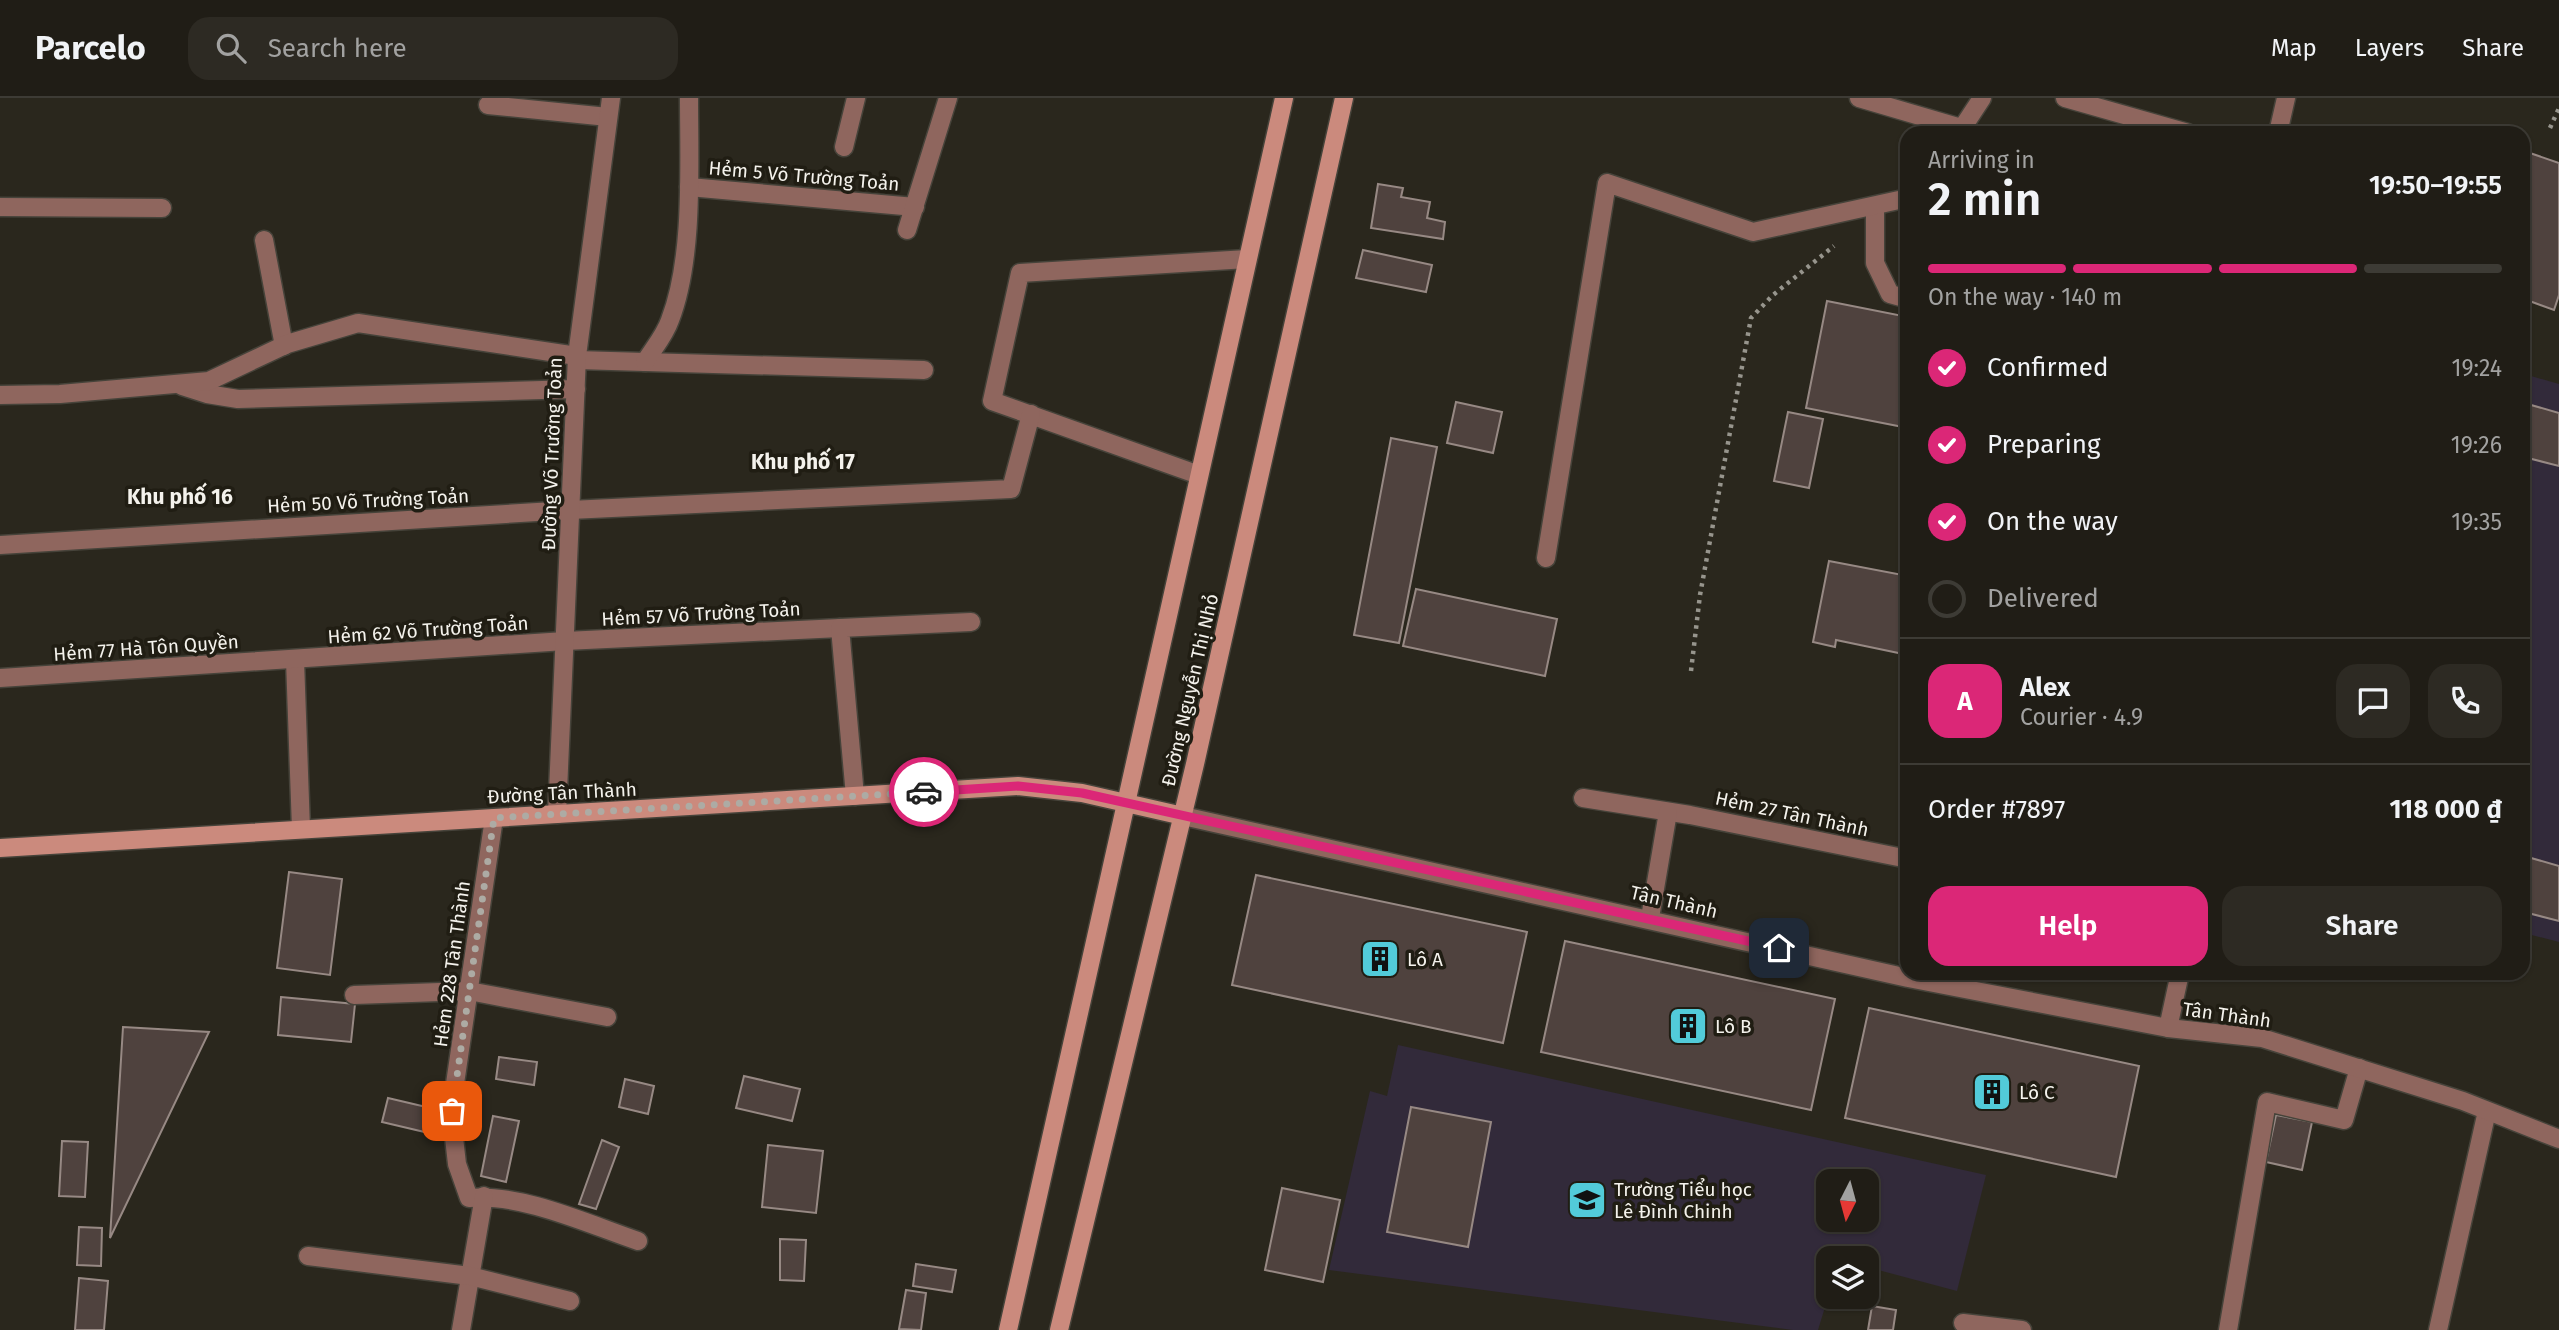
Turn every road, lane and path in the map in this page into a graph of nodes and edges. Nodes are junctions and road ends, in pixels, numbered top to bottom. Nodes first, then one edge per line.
1 (611, 98) edge
2 (689, 98) edge
3 (856, 98) edge
4 (948, 98) edge
5 (1284, 98) edge
6 (1344, 98) edge
7 (1859, 98) edge
8 (1982, 98) edge
9 (2065, 98) edge
10 (2286, 98) edge
11 (488, 105) dead end
12 (2559, 108) edge
13 (608, 117) junction
14 (1945, 126) edge
15 (1963, 126) edge
16 (2163, 126) edge
17 (2279, 126) edge
18 (2550, 128) dead end
19 (844, 147) dead end
20 (689, 187) junction
21 (1900, 200) edge
22 (0, 207) edge
23 (915, 207) junction
24 (1875, 207) junction
25 (162, 208) dead end
26 (907, 230) dead end
27 (264, 240) dead end
28 (1837, 243) dead end
29 (1247, 259) junction
30 (1900, 297) edge
31 (284, 346) junction
32 (577, 358) junction
33 (645, 362) junction
34 (924, 370) dead end
35 (177, 384) junction
36 (576, 389) junction
37 (0, 395) edge
38 (1031, 414) junction
39 (1199, 475) junction
40 (570, 510) junction
41 (0, 545) edge
42 (1546, 558) dead end
43 (971, 622) dead end
44 (840, 628) junction
45 (565, 641) junction
46 (295, 660) junction
47 (1690, 671) dead end
48 (0, 678) edge
49 (855, 796) junction
50 (1583, 798) dead end
51 (1126, 803) junction
52 (1668, 812) junction
53 (557, 814) junction
54 (1183, 816) junction
55 (494, 818) junction
56 (301, 830) junction
57 (0, 848) edge
58 (1900, 857) edge
59 (1650, 918) junction
60 (1900, 973) edge
61 (1933, 980) edge
62 (2178, 980) edge
63 (469, 991) junction
64 (354, 995) dead end
65 (607, 1017) dead end
66 (2168, 1028) junction
67 (2359, 1068) junction
68 (2487, 1111) junction
69 (2559, 1139) edge
70 (476, 1197) junction
71 (638, 1241) dead end
72 (308, 1256) dead end
73 (470, 1276) junction
74 (570, 1301) dead end
75 (1963, 1322) dead end
76 (461, 1330) edge
77 (1008, 1330) edge
78 (1059, 1330) edge
79 (2022, 1330) edge
80 (2228, 1330) edge
81 (2438, 1330) edge

1 - 13 street, Đường Võ Trường Toản
2 - 20 street
3 - 19 street
4 - 23 street, Hẻm 5 Võ Trường Toản
5 - 29 main road, Đường Nguyễn Thị Nhỏ
6 - 54 main road, Đường Nguyễn Thị Nhỏ
7 - 14 street
8 - 15 street
9 - 16 street
10 - 17 street
11 - 13 street
12 - 18 path
13 - 32 street, Đường Võ Trường Toản
20 - 23 street, Hẻm 5 Võ Trường Toản
20 - 33 street
21 - 24 street
22 - 25 street
23 - 26 street, Hẻm 5 Võ Trường Toản
24 - 30 street
24 - 42 street
27 - 31 street
28 - 47 path
29 - 38 street
29 - 39 main road, Đường Nguyễn Thị Nhỏ
31 - 32 street
31 - 35 street
32 - 33 street
32 - 36 street, Đường Võ Trường Toản
33 - 34 street
35 - 36 street
35 - 37 street
36 - 40 street, Đường Võ Trường Toản
38 - 39 street
38 - 40 street, Hẻm 50 Võ Trường Toản
39 - 51 main road, Đường Nguyễn Thị Nhỏ
40 - 41 street, Hẻm 50 Võ Trường Toản
40 - 45 street, Đường Võ Trường Toản
43 - 44 street, Hẻm 57 Võ Trường Toản
44 - 45 street, Hẻm 57 Võ Trường Toản
44 - 49 street
45 - 46 street, Hẻm 62 Võ Trường Toản
45 - 53 street, Đường Võ Trường Toản
46 - 48 street, Hẻm 77 Hà Tôn Quyền
46 - 56 street
49 - 51 main road, Đường Tân Thành
49 - 53 main road, Đường Tân Thành
50 - 52 street, Hẻm 27 Tân Thành
51 - 54 main road, Đường Tân Thành
51 - 77 main road, Đường Nguyễn Thị Nhỏ
52 - 58 street, Hẻm 27 Tân Thành
52 - 59 street
53 - 55 main road, Đường Tân Thành
54 - 59 street, Tân Thành
54 - 78 main road, Đường Nguyễn Thị Nhỏ
55 - 56 main road, Đường Tân Thành
55 - 63 street, Hẻm 228 Tân Thành
56 - 57 main road, Đường Tân Thành
59 - 60 street, Tân Thành
61 - 66 street, Tân Thành
62 - 66 street
63 - 64 street
63 - 65 street
63 - 70 street, Hẻm 228 Tân Thành
66 - 67 street, Tân Thành
67 - 68 street, Tân Thành
67 - 80 street
68 - 69 street, Tân Thành
68 - 81 street
70 - 71 street
70 - 73 street
72 - 73 street
73 - 74 street
73 - 76 street
75 - 79 street

